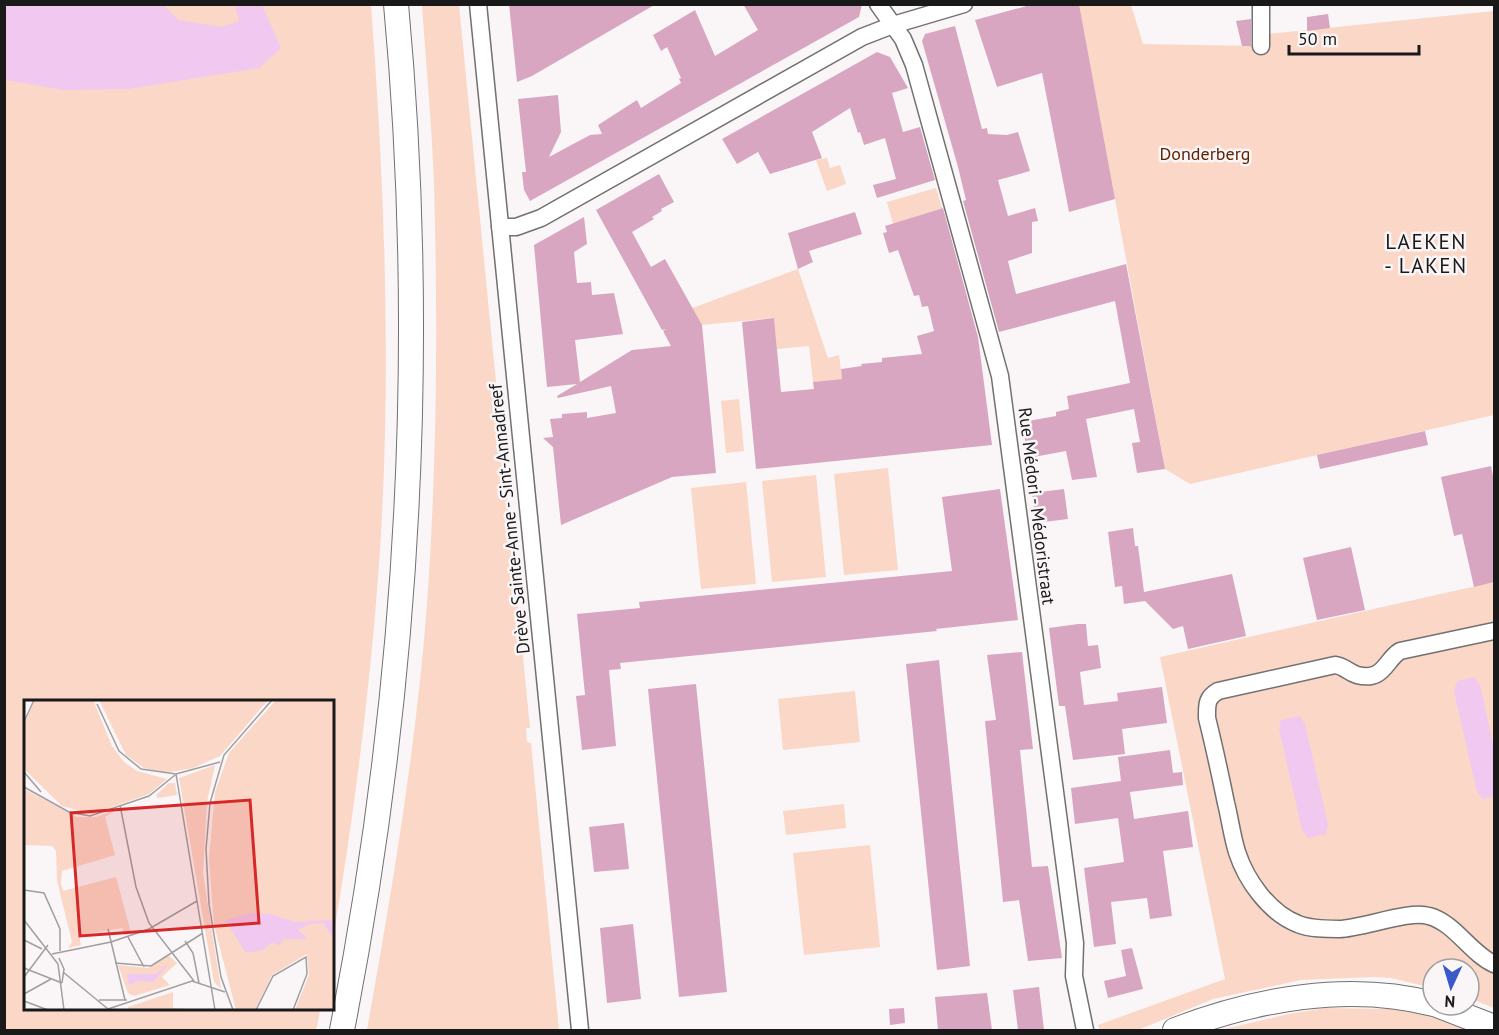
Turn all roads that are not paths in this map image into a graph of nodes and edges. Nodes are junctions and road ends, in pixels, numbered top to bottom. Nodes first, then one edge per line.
1 (396, 4) edge
2 (478, 4) edge
3 (878, 4) edge
4 (964, 4) edge
5 (1261, 4) edge
6 (892, 25) junction
7 (1261, 46) dead end
8 (500, 226) junction
9 (1494, 631) edge
10 (1494, 964) edge
11 (1421, 1001) edge
12 (1468, 1017) edge
13 (1494, 1027) edge
14 (342, 1030) edge
15 (580, 1030) edge
16 (1084, 1030) edge
17 (1175, 1030) edge

1 - 14 main road
2 - 8 street, Drève Sainte-Anne - Sint-Annadreef
3 - 6 street, Rue Médori - Médoristraat
4 - 6 street
5 - 7 street
6 - 8 street
6 - 16 street, Rue Médori - Médoristraat
8 - 15 street, Drève Sainte-Anne - Sint-Annadreef
9 - 10 street
11 - 17 main road
12 - 13 main road

